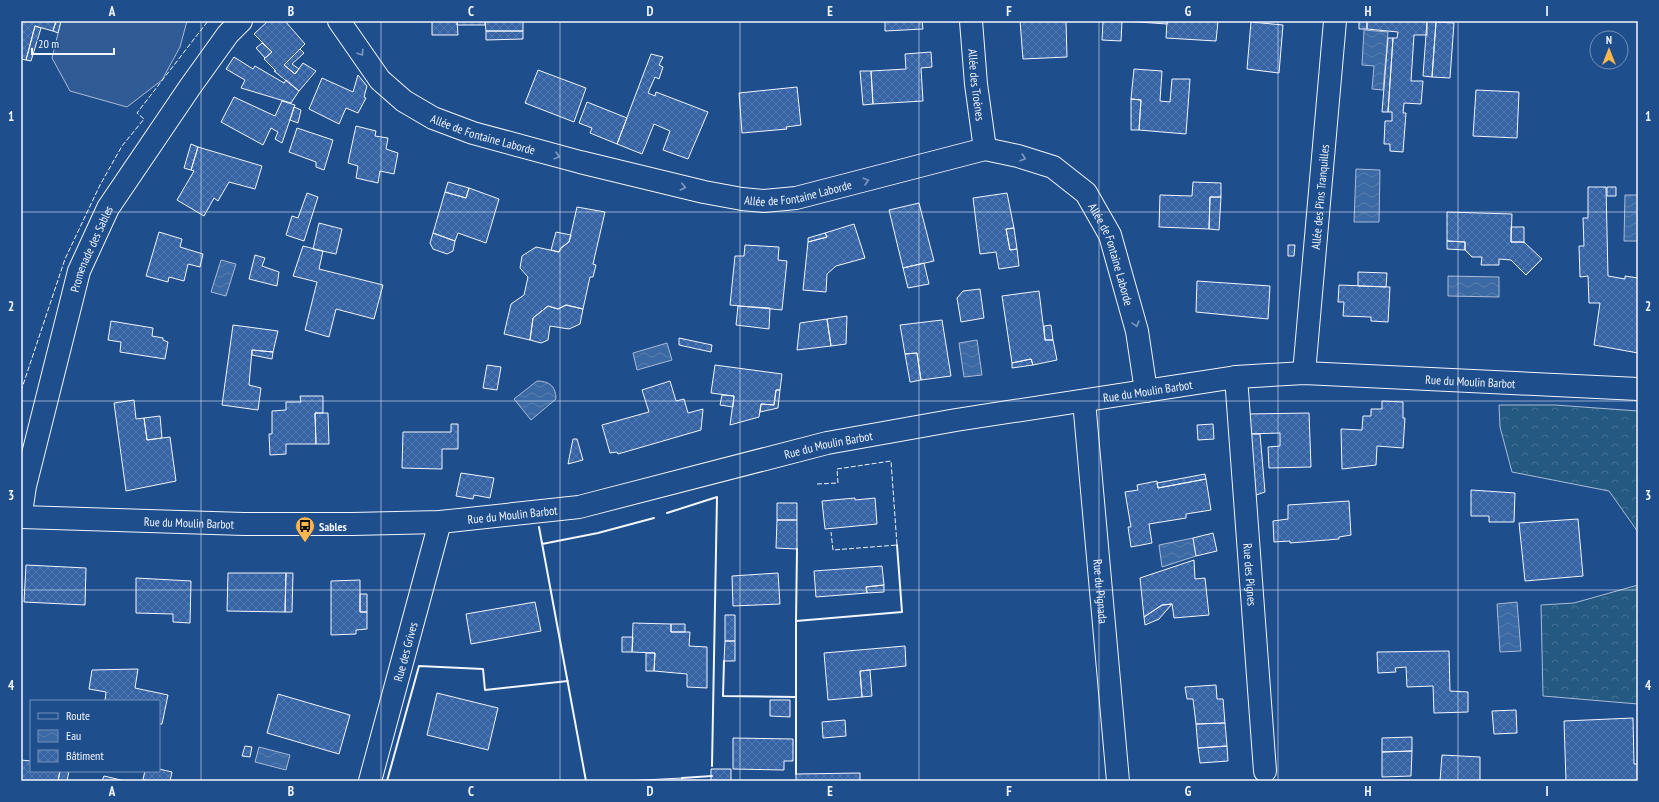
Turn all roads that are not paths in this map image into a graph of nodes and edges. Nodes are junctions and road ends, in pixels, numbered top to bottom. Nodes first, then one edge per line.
1 (241, 21) edge
2 (339, 21) edge
3 (971, 21) edge
4 (1335, 21) edge
5 (985, 149) junction
6 (1304, 373) junction
7 (1236, 377) junction
8 (1638, 389) edge
9 (1146, 391) junction
10 (1084, 401) junction
11 (21, 513) edge
12 (21, 517) edge
13 (440, 522) junction
14 (1265, 771) dead end
15 (370, 781) edge
16 (1118, 781) edge

1 - 11 street, Promenade des Sables
2 -> 5 street, Allée de Fontaine Laborde
3 - 5 street, Allée des Troènes
4 - 6 street, Allée des Pins Tranquilles
5 -> 9 street, Allée de Fontaine Laborde
6 - 7 street, Rue du Moulin Barbot
6 - 8 street, Rue du Moulin Barbot
7 - 9 street, Rue du Moulin Barbot
7 - 14 street, Rue des Pignes
9 - 10 street, Rue du Moulin Barbot
10 - 13 street, Rue du Moulin Barbot
10 - 16 street, Rue du Pignada
12 - 13 street, Rue du Moulin Barbot
13 - 15 street, Rue des Grives

